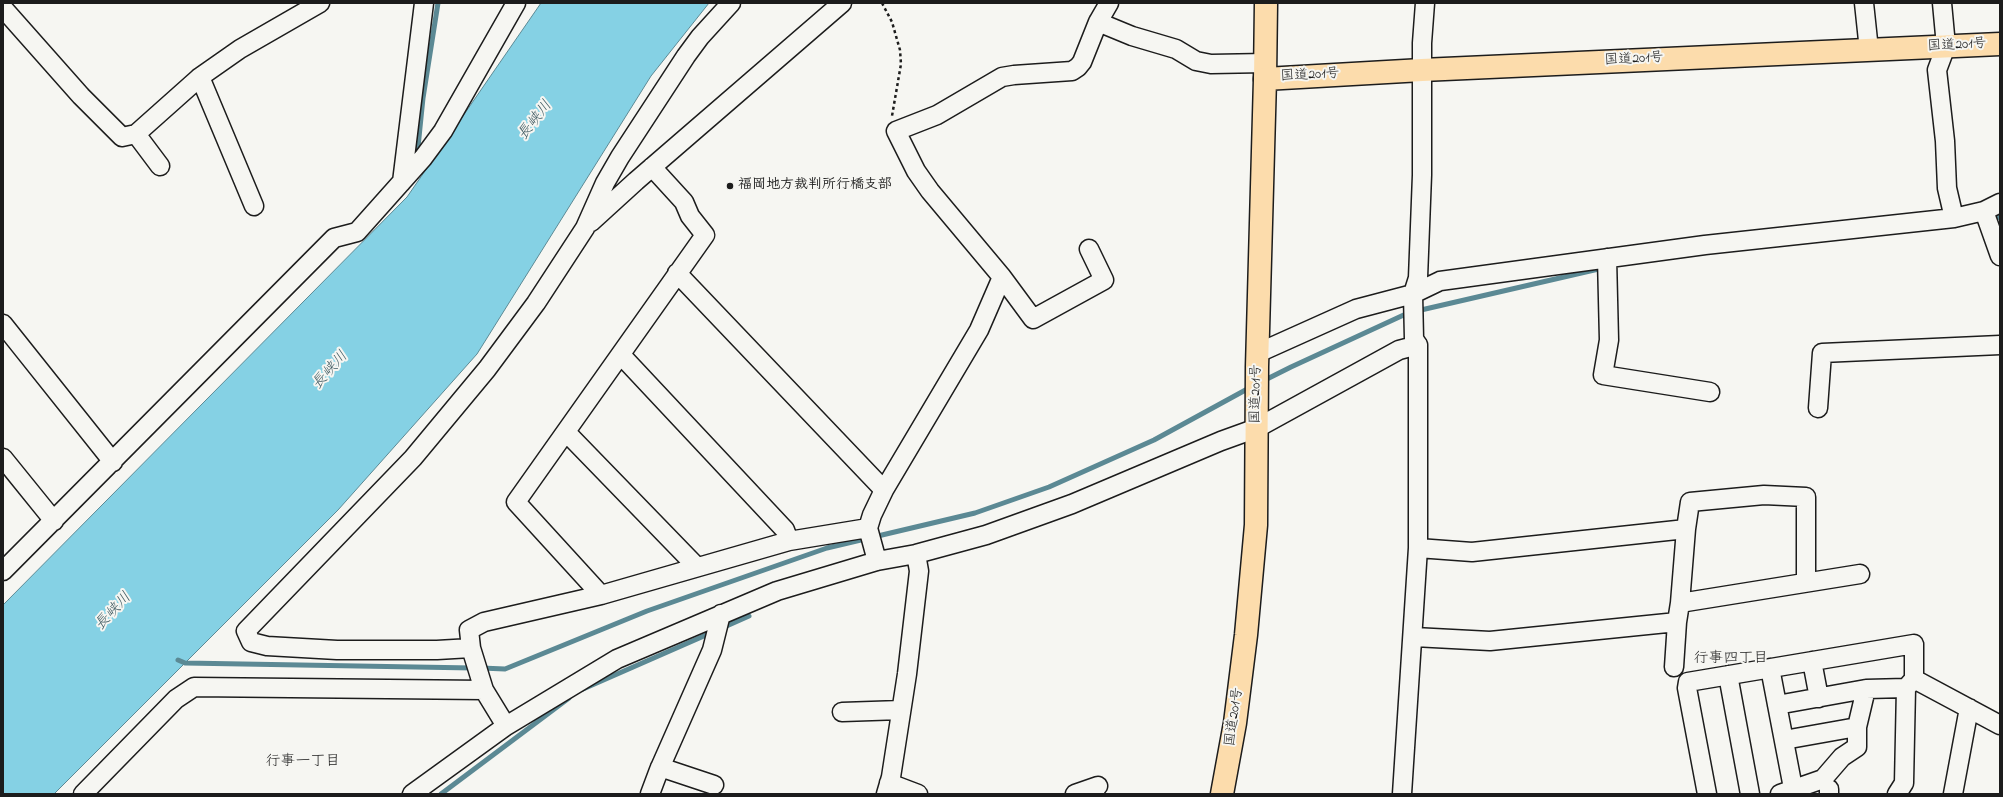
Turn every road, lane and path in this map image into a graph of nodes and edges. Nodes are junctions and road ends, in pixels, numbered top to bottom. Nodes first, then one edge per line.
1 (320, 3) edge
2 (424, 3) edge
3 (516, 3) edge
4 (731, 3) edge
5 (842, 3) edge
6 (882, 3) edge
7 (1109, 3) edge
8 (1266, 3) edge
9 (1425, 3) edge
10 (1864, 3) edge
11 (1942, 3) edge
12 (3, 8) edge
13 (1098, 22) junction
14 (2000, 44) edge
15 (1946, 46) junction
16 (1869, 50) junction
17 (1422, 70) junction
18 (1266, 71) junction
19 (200, 77) junction
20 (896, 131) junction
21 (136, 134) junction
22 (620, 157) junction
23 (160, 166) dead end
24 (652, 168) junction
25 (636, 181) junction
26 (402, 182) junction
27 (254, 206) dead end
28 (1992, 207) edge
29 (1954, 218) junction
30 (585, 228) junction
31 (1996, 230) edge
32 (1089, 248) dead end
33 (2000, 256) edge
34 (1607, 258) junction
35 (677, 273) junction
36 (1002, 277) junction
37 (1413, 298) junction
38 (3, 324) edge
39 (1416, 342) junction
40 (2000, 345) edge
41 (621, 355) junction
42 (1258, 360) junction
43 (1710, 392) dead end
44 (1818, 408) dead end
45 (1257, 425) junction
46 (566, 432) junction
47 (3, 458) edge
48 (113, 462) junction
49 (884, 490) junction
50 (54, 520) junction
51 (868, 528) junction
52 (1686, 529) junction
53 (789, 541) junction
54 (1418, 548) junction
55 (916, 554) junction
56 (876, 556) junction
57 (697, 567) junction
58 (3, 571) edge
59 (1860, 574) dead end
60 (1806, 582) junction
61 (601, 595) junction
62 (1680, 603) junction
63 (721, 614) junction
64 (1677, 622) junction
65 (1414, 636) junction
66 (471, 648) junction
67 (1812, 661) junction
68 (1674, 667) dead end
69 (1770, 668) junction
70 (1728, 675) junction
71 (1910, 684) junction
72 (483, 685) junction
73 (1866, 689) junction
74 (1819, 698) junction
75 (1777, 705) junction
76 (1969, 708) junction
77 (901, 710) junction
78 (842, 712) dead end
79 (2000, 725) edge
80 (506, 726) junction
81 (1857, 727) junction
82 (1784, 740) junction
83 (660, 767) junction
84 (714, 785) dead end
85 (1098, 786) dead end
86 (888, 788) edge
87 (1786, 791) edge
88 (83, 794) edge
89 (412, 794) edge
90 (650, 794) edge
91 (918, 794) edge
92 (1075, 794) edge
93 (1222, 794) edge
94 (1402, 794) edge
95 (1707, 794) edge
96 (1750, 794) edge
97 (1897, 794) edge
98 (1953, 794) edge

1 - 19 street
2 - 26 street
3 - 26 street
4 - 22 street
5 - 24 street
6 - 20 path
7 - 13 street
8 - 18 main road
9 - 17 street
10 - 16 street
11 - 15 street
12 - 21 street
13 - 18 street
13 - 20 street
14 - 15 main road, 国道201号
15 - 16 main road, 国道201号
15 - 29 street
16 - 17 main road, 国道201号
17 - 18 main road, 国道201号
17 - 37 street
18 - 42 main road, 国道201号
19 - 21 street
19 - 27 street
20 - 36 street
21 - 23 street
22 - 25 street
22 - 30 street
24 - 25 street
24 - 35 street
25 - 30 street
26 - 48 street
28 - 29 street
28 - 31 street
29 - 34 street
30 - 66 street
31 - 33 street
32 - 36 street
34 - 37 street
34 - 43 street
35 - 41 street
35 - 49 street
36 - 49 street
37 - 39 street
37 - 42 street
38 - 48 street
39 - 45 street
39 - 54 street
40 - 44 street
41 - 46 street
41 - 53 street
42 - 45 main road, 国道201号
45 - 55 street
45 - 93 main road, 国道201号
46 - 57 street
46 - 61 street
47 - 50 street
48 - 50 street
49 - 51 street
50 - 58 street
51 - 53 street
51 - 56 street
52 - 54 street
52 - 60 street
52 - 62 street
53 - 57 street
54 - 65 street
55 - 56 street
55 - 77 street
56 - 63 street
57 - 61 street
59 - 60 street
60 - 62 street
61 - 66 street
62 - 64 street
63 - 80 street
63 - 83 street
64 - 65 street
64 - 68 street
65 - 94 street
66 - 72 street
67 - 69 street
67 - 71 street
67 - 74 street
69 - 70 street
69 - 75 street
70 - 95 street
70 - 96 street
71 - 73 street
71 - 76 street
71 - 97 street
72 - 80 street
72 - 88 street
73 - 74 street
73 - 81 street
74 - 75 street
75 - 82 street
76 - 79 street
76 - 98 street
77 - 78 street
77 - 86 street
80 - 89 street
81 - 82 street
81 - 87 street
82 - 87 street
83 - 84 street
83 - 90 street
85 - 92 street
86 - 91 street

